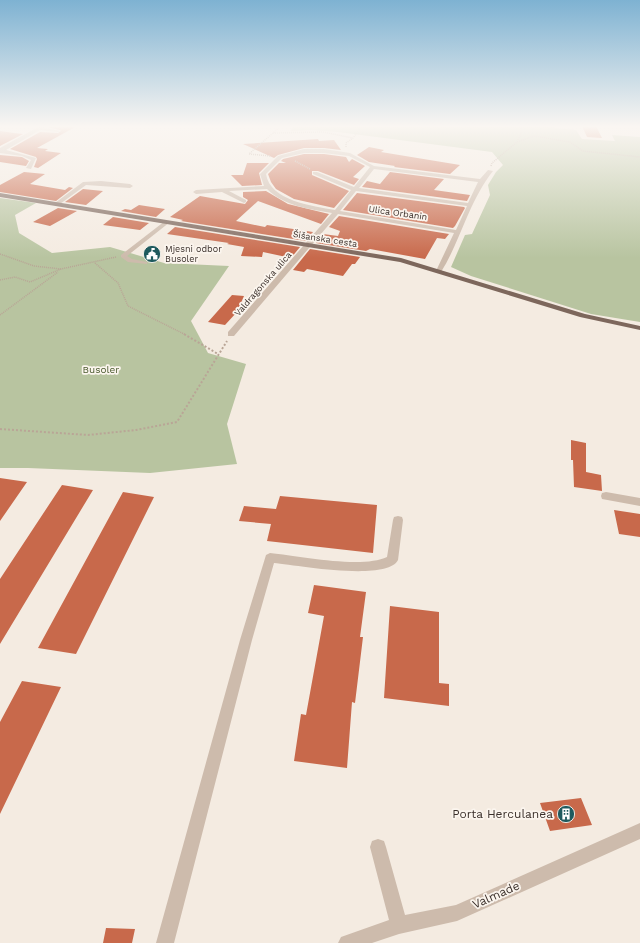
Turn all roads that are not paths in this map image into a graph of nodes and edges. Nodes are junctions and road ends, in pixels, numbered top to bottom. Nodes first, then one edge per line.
1 (267, 170) edge
2 (371, 170) edge
3 (396, 170) edge
4 (490, 171) dead end
5 (316, 173) road end
6 (481, 181) junction
7 (130, 186) dead end
8 (268, 187) junction
9 (355, 189) junction
10 (224, 191) junction
11 (196, 192) dead end
12 (0, 195) edge
13 (244, 201) dead end
14 (58, 203) junction
15 (470, 205) junction
16 (336, 213) junction
17 (167, 222) junction
18 (459, 232) junction
19 (309, 246) junction
20 (145, 263) dead end
21 (439, 271) junction
22 (640, 328) edge
23 (231, 334) road end
24 (606, 496) dead end
25 (640, 502) edge
26 (398, 520) dead end
27 (640, 831) edge
28 (378, 847) dead end
29 (399, 925) junction
30 (166, 943) edge
31 (347, 943) edge

1 - 8 street
2 - 9 street
3 - 6 street
4 - 6 street
5 - 9 street
6 - 15 street
7 - 14 street
8 - 10 street
8 - 16 street, Ulica Orbanin
9 - 15 street
9 - 16 street
10 - 11 street
10 - 13 street
12 - 14 main road, Šišanska cesta
14 - 17 main road, Šišanska cesta
15 - 18 street
16 - 18 street, Ulica Orbanin
16 - 19 street
17 - 19 main road, Šišanska cesta
17 - 20 street
18 - 21 street
19 - 21 main road, Šišanska cesta
19 - 23 street, Valdragonska ulica
21 - 22 main road, Šišanska cesta
24 - 25 street
26 - 30 street
27 - 29 street, Valmade
28 - 29 street
29 - 31 street, Valmade

